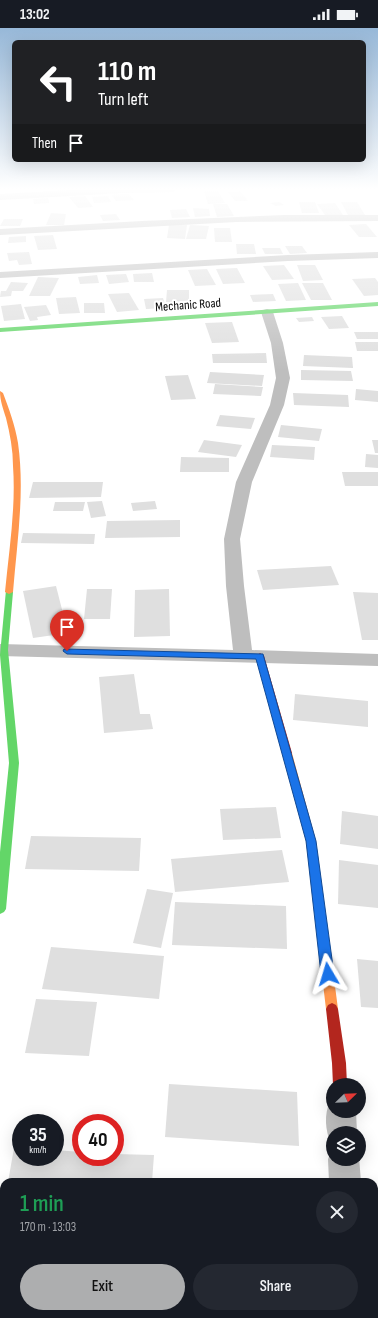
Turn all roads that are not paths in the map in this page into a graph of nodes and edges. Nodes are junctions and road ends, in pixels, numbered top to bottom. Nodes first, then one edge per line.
1 (378, 255) edge
2 (0, 275) edge
3 (378, 304) edge
4 (267, 312) junction
5 (0, 330) edge
6 (0, 393) edge
7 (2, 650) edge
8 (251, 656) junction
9 (378, 660) edge
10 (0, 909) edge
11 (340, 1078) edge
12 (344, 1166) edge
13 (345, 1178) edge

1 - 2 street
3 - 4 street, Mechanic Road
4 - 5 street, Mechanic Road
4 - 8 street
6 - 7 street
7 - 8 street
7 - 10 street
8 - 9 street
8 - 11 street
12 - 13 street

